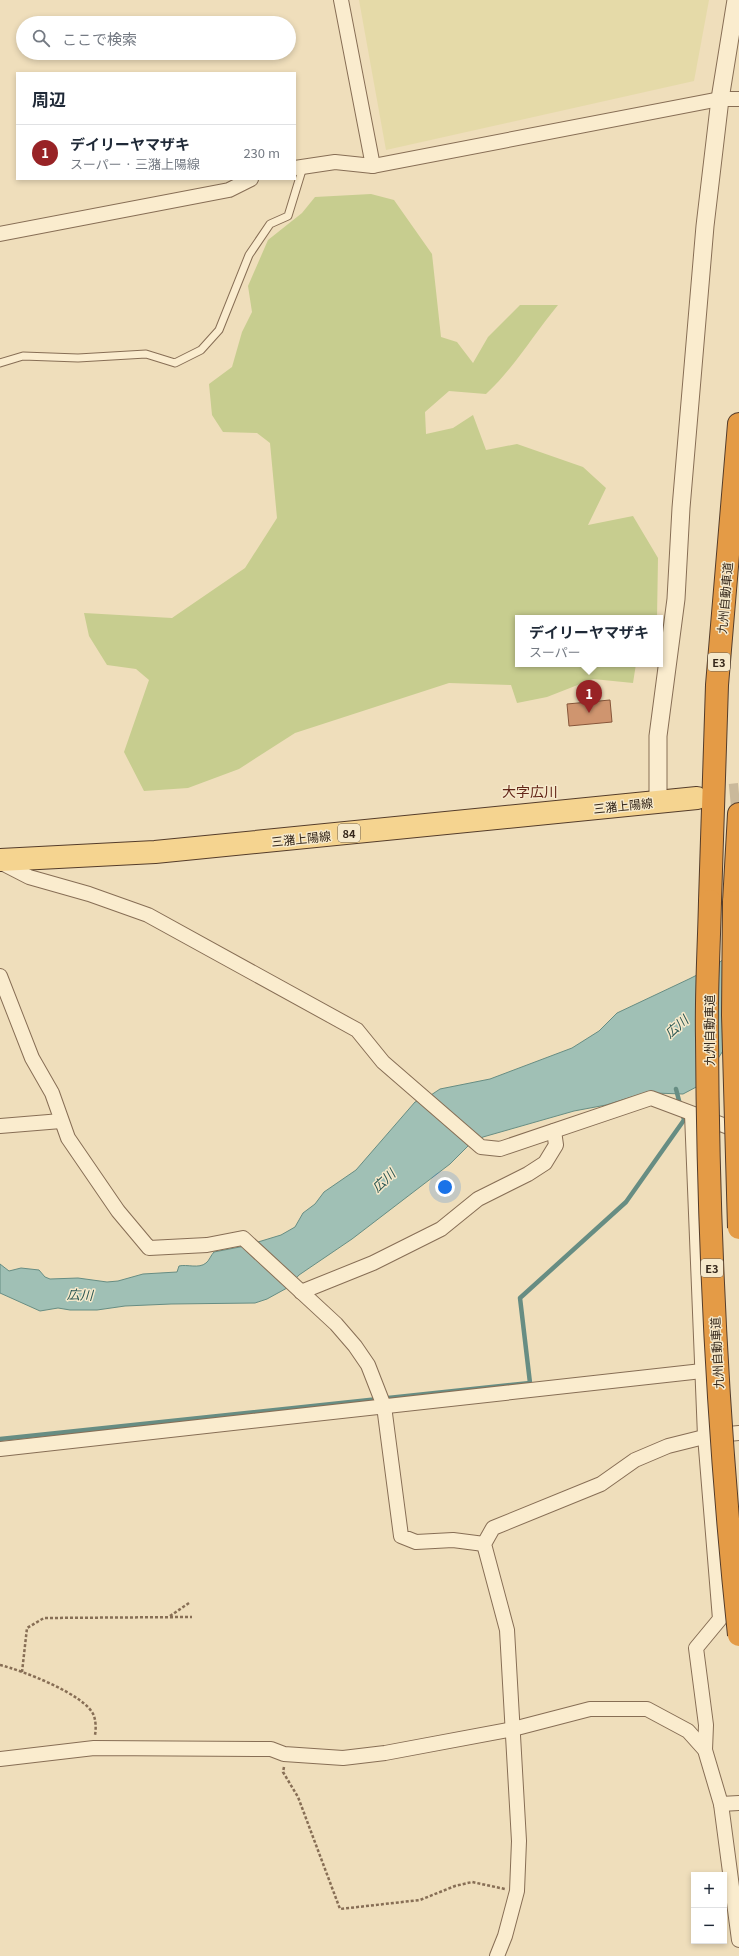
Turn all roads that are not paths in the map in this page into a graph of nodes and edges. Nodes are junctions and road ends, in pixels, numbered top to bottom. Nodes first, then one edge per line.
1 (341, 0) edge
2 (736, 0) edge
3 (720, 99) junction
4 (739, 99) edge
5 (373, 166) junction
6 (299, 168) edge
7 (249, 180) edge
8 (0, 234) edge
9 (0, 363) edge
10 (739, 424) edge
11 (697, 798) tunnel mouth
12 (658, 802) junction
13 (739, 814) edge
14 (0, 861) edge
15 (0, 976) edge
16 (692, 1114) junction
17 (61, 1121) junction
18 (0, 1126) edge
19 (554, 1131) junction
20 (739, 1131) edge
21 (739, 1228) edge
22 (299, 1291) junction
23 (702, 1371) junction
24 (384, 1406) junction
25 (739, 1433) edge
26 (705, 1436) junction
27 (0, 1449) edge
28 (484, 1544) junction
29 (739, 1617) edge
30 (720, 1619) junction
31 (739, 1635) edge
32 (513, 1729) junction
33 (705, 1750) junction
34 (0, 1759) edge
35 (739, 1803) edge
36 (721, 1804) junction
37 (739, 1940) edge
38 (497, 1956) edge

1 - 5 street
2 - 3 street
3 - 4 street
3 - 5 street
3 - 12 street
5 - 6 street
6 - 9 lane
7 - 8 street
10 - 31 highway, 九州自動車道 / E3, bridge
11 - 12 main road, 三潴上陽線 / 84
12 - 14 main road, 三潴上陽線 / 84
13 - 21 highway, bridge
14 - 19 street
15 - 17 street
16 - 19 street
16 - 20 street
16 - 23 street
17 - 18 street
17 - 22 street
19 - 22 street
22 - 24 street
23 - 24 street
23 - 26 street
24 - 27 street
24 - 28 street
25 - 26 street
26 - 28 street
26 - 30 street
28 - 32 street
29 - 30 street
30 - 33 street
32 - 33 street
32 - 34 street
32 - 38 street
33 - 36 street
35 - 36 street
36 - 37 street

